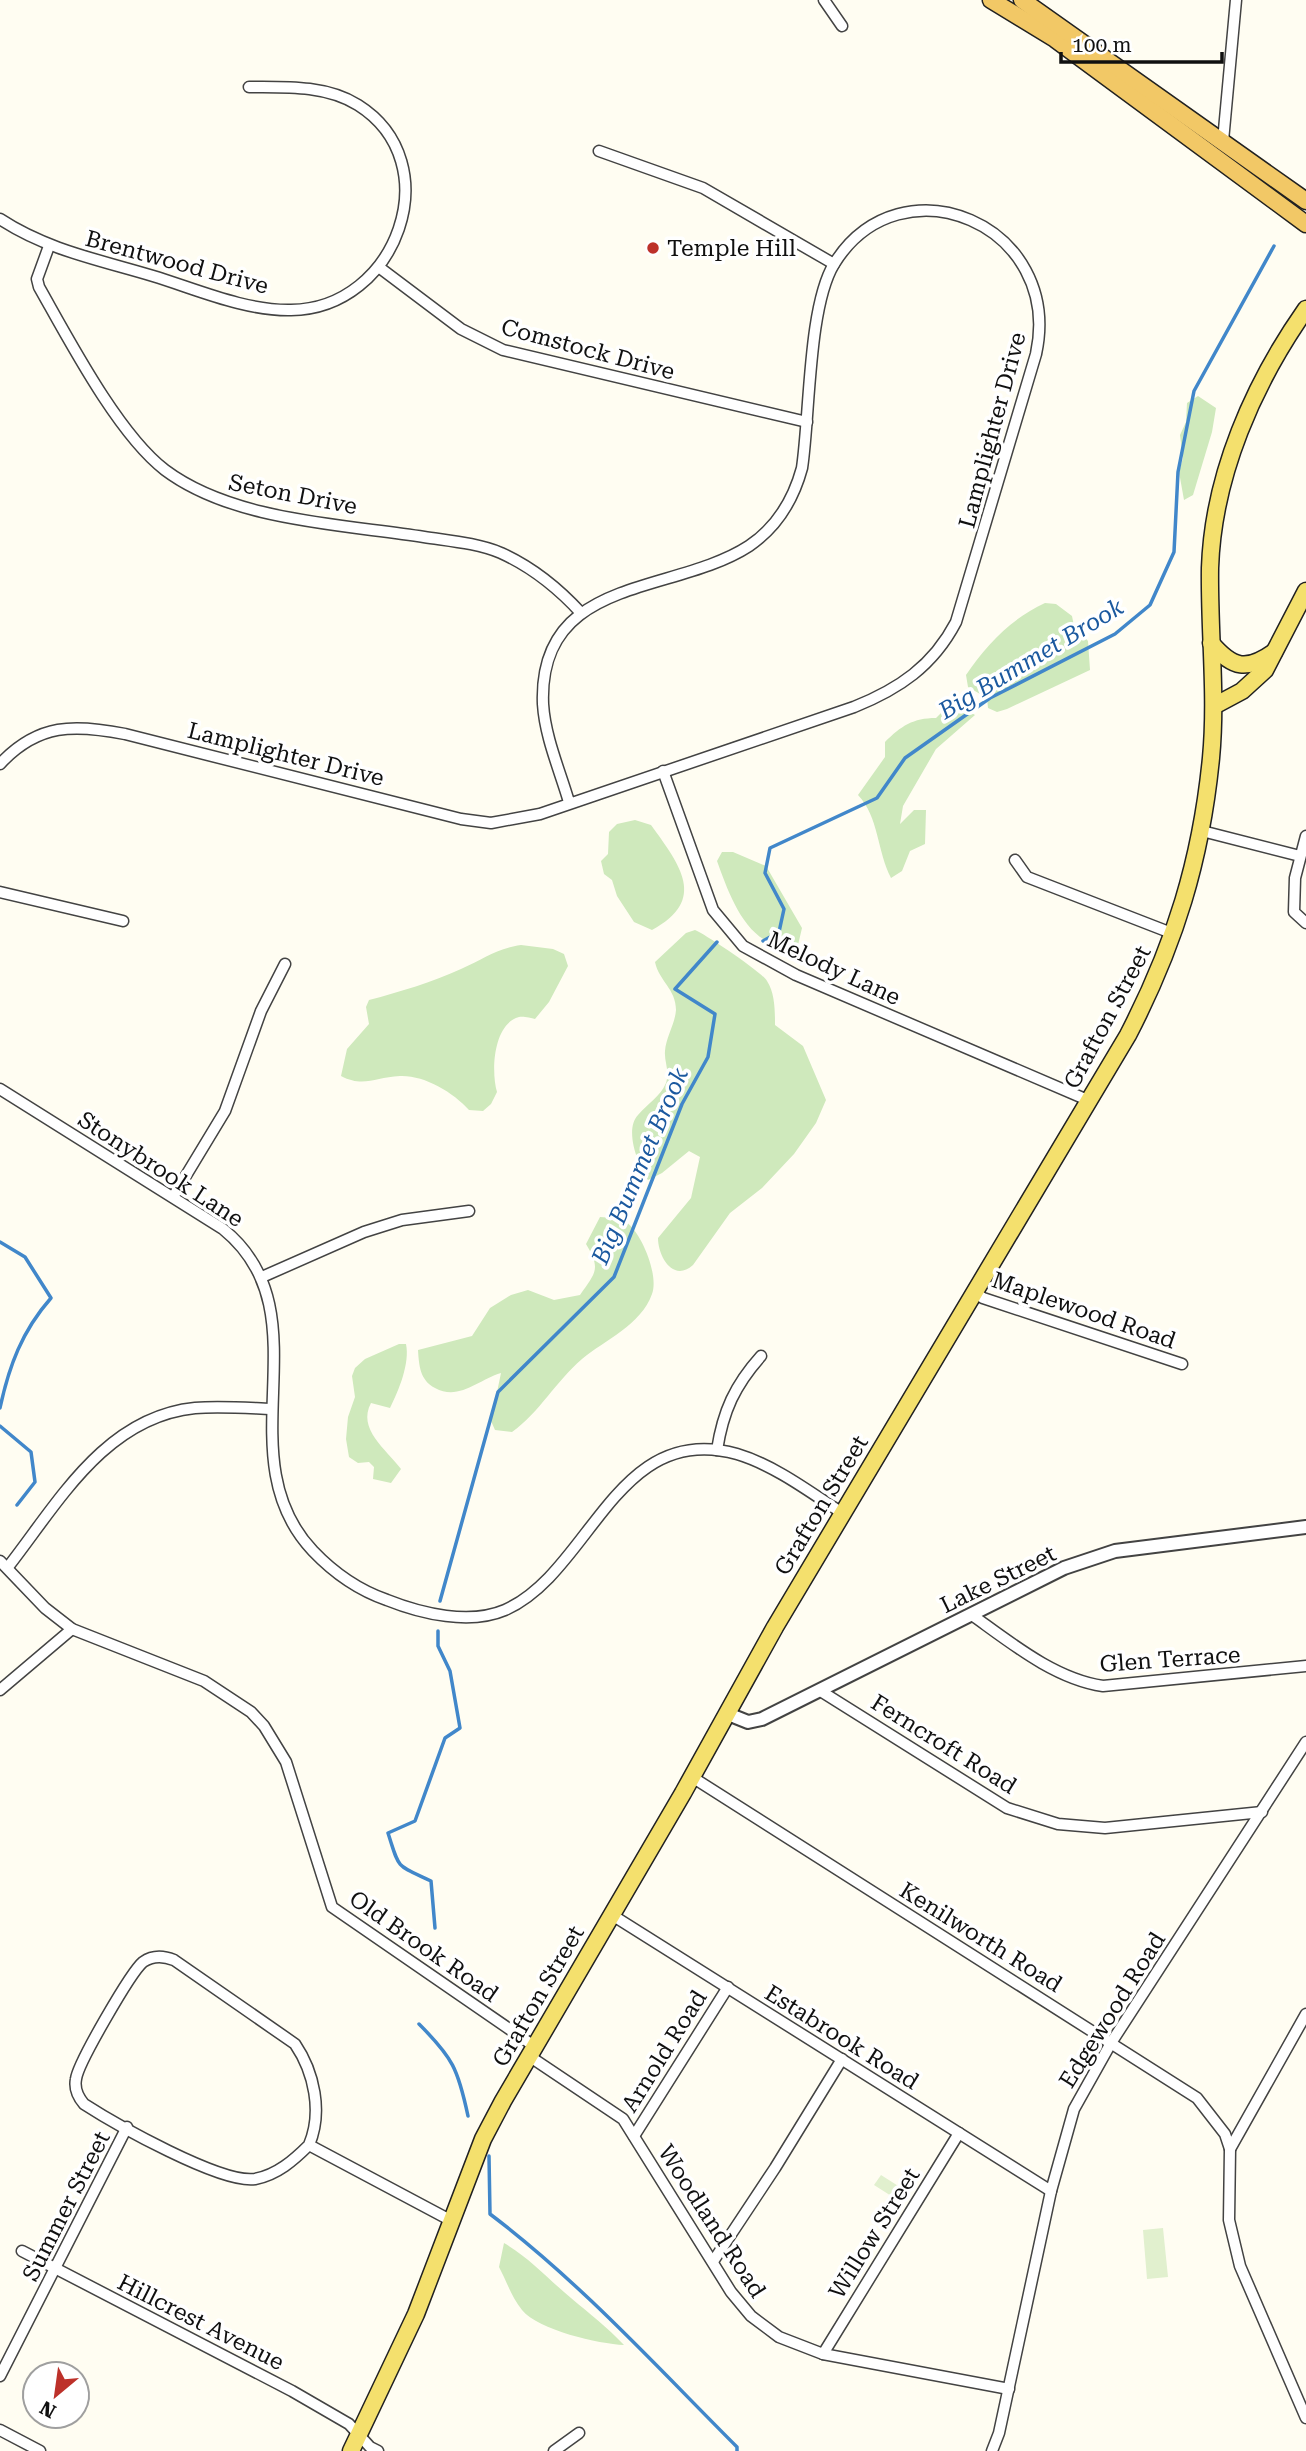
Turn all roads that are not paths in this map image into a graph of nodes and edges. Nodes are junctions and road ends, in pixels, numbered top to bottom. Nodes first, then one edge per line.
1 (824, 0) edge
2 (991, 0) edge
3 (1022, 0) edge
4 (1236, 0) edge
5 (842, 26) dead end
6 (249, 87) dead end
7 (1223, 141) junction
8 (599, 150) dead end
9 (1306, 201) edge
10 (0, 219) edge
11 (1306, 224) edge
12 (49, 246) junction
13 (834, 264) junction
14 (380, 268) junction
15 (1306, 309) edge
16 (807, 422) junction
17 (1306, 590) edge
18 (582, 613) junction
19 (1211, 643) junction
20 (1276, 650) junction
21 (1214, 706) junction
22 (0, 764) edge
23 (663, 771) junction
24 (569, 803) junction
25 (1202, 831) junction
26 (1306, 836) edge
27 (1300, 856) junction
28 (1015, 860) dead end
29 (0, 892) edge
30 (123, 921) dead end
31 (1306, 923) edge
32 (1174, 934) junction
33 (285, 964) dead end
34 (0, 1089) edge
35 (1090, 1101) junction
36 (173, 1197) junction
37 (469, 1211) dead end
38 (262, 1277) junction
39 (974, 1292) junction
40 (761, 1356) dead end
41 (1182, 1364) dead end
42 (271, 1409) junction
43 (717, 1450) junction
44 (842, 1513) junction
45 (1306, 1527) edge
46 (4, 1564) edge
47 (972, 1615) junction
48 (72, 1629) junction
49 (1306, 1667) edge
50 (0, 1690) edge
51 (819, 1690) junction
52 (728, 1714) junction
53 (1306, 1742) edge
54 (692, 1777) junction
55 (1262, 1812) junction
56 (612, 1915) junction
57 (727, 1987) junction
58 (1306, 2014) edge
59 (1111, 2043) junction
60 (532, 2051) junction
61 (842, 2059) junction
62 (127, 2127) junction
63 (959, 2133) junction
64 (634, 2136) junction
65 (309, 2145) junction
66 (1230, 2149) junction
67 (1051, 2191) junction
68 (450, 2220) junction
69 (22, 2251) dead end
70 (713, 2260) junction
71 (55, 2269) junction
72 (823, 2354) junction
73 (0, 2376) edge
74 (1009, 2389) junction
75 (1306, 2418) edge
76 (0, 2430) edge
77 (579, 2433) dead end
78 (359, 2434) junction
79 (40, 2451) edge
80 (351, 2451) edge
81 (378, 2451) edge
82 (554, 2451) edge
83 (992, 2451) edge

1 - 5 street
2 - 11 highway
3 - 7 highway
4 - 7 street
6 - 14 street, Brentwood Drive
7 - 9 highway
8 - 13 street
10 - 12 street, Brentwood Drive
12 - 14 street, Brentwood Drive
12 - 18 street, Seton Drive
13 - 16 street, Lamplighter Drive
13 - 23 street, Lamplighter Drive
14 - 16 street, Comstock Drive
15 - 19 main road, Grafton Street
16 - 18 street, Lamplighter Drive
17 - 20 main road
18 - 24 street, Lamplighter Drive
19 - 20 main road
19 - 21 main road, Grafton Street
20 - 21 main road
21 - 25 main road, Grafton Street
22 - 24 street, Lamplighter Drive
23 - 24 street, Lamplighter Drive
23 - 35 street, Melody Lane
25 - 27 street
25 - 32 main road, Grafton Street
26 - 27 street
27 - 31 street
28 - 32 street
29 - 30 street
32 - 35 main road, Grafton Street
33 - 36 street
34 - 36 street, Stonybrook Lane
35 - 39 main road, Grafton Street
36 - 38 street, Stonybrook Lane
37 - 38 street
38 - 42 street, Stonybrook Lane
39 - 41 street, Maplewood Road
39 - 44 main road, Grafton Street
40 - 43 street
42 - 43 street, Stonybrook Lane
42 - 46 street
43 - 44 street, Stonybrook Lane
44 - 52 main road, Grafton Street
45 - 47 street, Lake Street
46 - 48 street, Old Brook Road
47 - 49 street, Glen Terrace
47 - 51 street, Lake Street
48 - 50 street
48 - 60 street, Old Brook Road
51 - 52 street, Lake Street
51 - 55 street, Ferncroft Road
52 - 54 main road, Grafton Street
53 - 55 street, Edgewood Road
54 - 56 main road, Grafton Street
54 - 59 street, Kenilworth Road
55 - 59 street, Edgewood Road
56 - 57 street, Estabrook Road
56 - 60 main road, Grafton Street
57 - 61 street, Estabrook Road
57 - 64 street, Arnold Road
58 - 66 street
59 - 66 street, Kenilworth Road
59 - 67 street, Edgewood Road
60 - 64 street, Woodland Road
60 - 68 main road, Grafton Street
61 - 63 street, Estabrook Road
61 - 70 street
62 - 65 street
62 - 65 street
62 - 71 street, Summer Street
63 - 67 street, Estabrook Road
63 - 72 street, Willow Street
64 - 70 street, Woodland Road
65 - 68 street
66 - 75 street
67 - 74 street, Edgewood Road
68 - 78 main road, Grafton Street
69 - 71 street, Hillcrest Avenue
70 - 72 street, Woodland Road
71 - 73 street, Summer Street
71 - 78 street, Hillcrest Avenue
72 - 74 street, Woodland Road
74 - 83 street, Edgewood Road
76 - 79 street
77 - 82 street
78 - 80 main road, Grafton Street
78 - 81 street, Hillcrest Avenue

